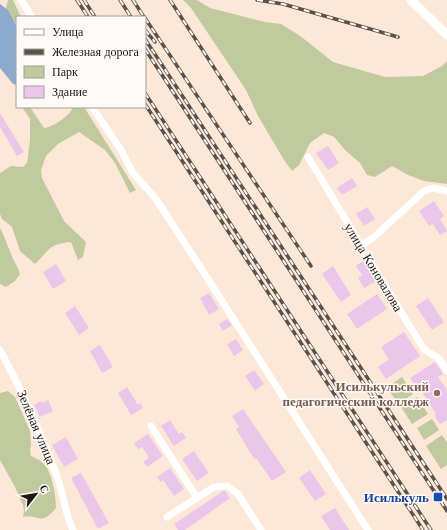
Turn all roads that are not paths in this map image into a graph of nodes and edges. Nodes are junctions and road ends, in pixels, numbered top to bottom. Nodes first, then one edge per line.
1 (20, 0) edge
2 (411, 0) edge
3 (31, 16) edge
4 (447, 35) edge
5 (93, 108) edge
6 (308, 157) dead end
7 (447, 191) edge
8 (362, 245) junction
9 (0, 350) edge
10 (447, 371) edge
11 (151, 426) dead end
12 (197, 498) junction
13 (167, 517) dead end
14 (73, 530) edge
15 (261, 530) edge
16 (368, 530) edge

1 - 3 street
2 - 4 street
5 - 16 street
6 - 8 street, улица Коновалова
7 - 8 street
8 - 10 street, улица Коновалова
9 - 14 street, Зелёная улица
11 - 12 street
12 - 13 street
12 - 15 street

